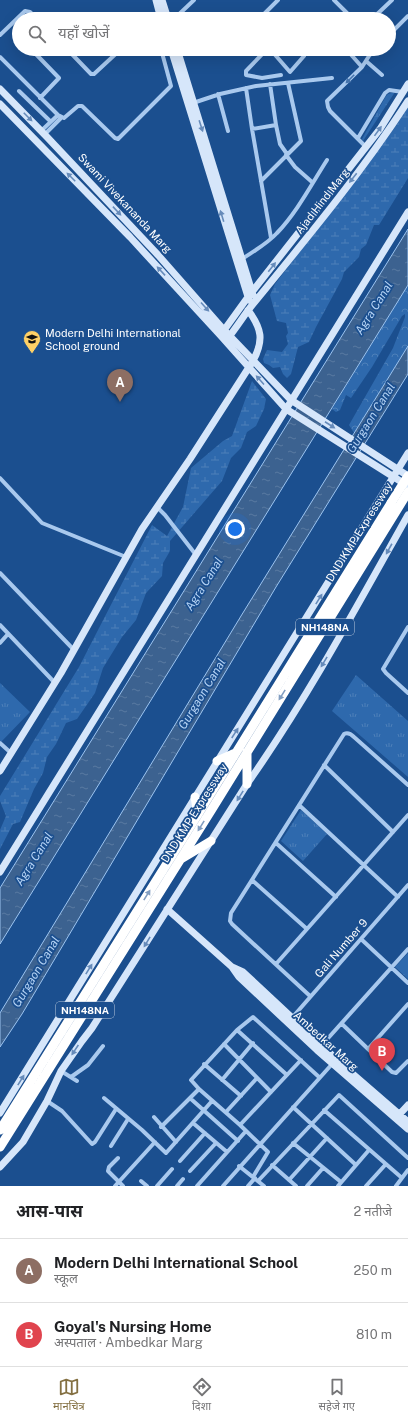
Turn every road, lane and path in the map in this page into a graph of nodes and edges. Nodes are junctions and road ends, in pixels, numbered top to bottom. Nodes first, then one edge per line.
1 (194, 0) edge
2 (278, 0) edge
3 (334, 0) edge
4 (392, 0) edge
5 (159, 1) edge
6 (161, 12) edge
7 (164, 12) edge
8 (181, 12) edge
9 (266, 12) edge
10 (346, 12) edge
11 (379, 12) edge
12 (408, 16) edge
13 (12, 23) edge
14 (396, 28) edge
15 (0, 35) edge
16 (38, 56) edge
17 (73, 56) edge
18 (113, 56) edge
19 (163, 56) edge
20 (173, 56) edge
21 (179, 56) edge
22 (261, 56) edge
23 (275, 56) edge
24 (304, 56) edge
25 (352, 56) edge
26 (370, 56) edge
27 (0, 57) edge
28 (366, 61) junction
29 (362, 67) junction
30 (382, 75) dead end
31 (281, 76) dead end
32 (332, 78) dead end
33 (288, 83) junction
34 (270, 84) junction
35 (408, 84) edge
36 (246, 88) junction
37 (0, 89) edge
38 (19, 90) dead end
39 (403, 92) junction
40 (218, 94) junction
41 (40, 98) junction
42 (408, 101) edge
43 (0, 104) edge
44 (190, 104) junction
45 (60, 116) junction
46 (50, 122) junction
47 (276, 125) junction
48 (252, 129) junction
49 (228, 131) dead end
50 (43, 132) junction
51 (358, 138) junction
52 (366, 147) junction
53 (287, 155) junction
54 (327, 160) dead end
55 (261, 181) junction
56 (312, 182) junction
57 (408, 212) edge
58 (271, 238) junction
59 (242, 260) junction
60 (250, 295) junction
61 (252, 306) junction
62 (222, 332) junction
63 (228, 338) junction
64 (253, 361) junction
65 (249, 367) junction
66 (294, 402) junction
67 (289, 411) junction
68 (408, 453) edge
69 (398, 469) junction
70 (408, 476) edge
71 (393, 477) junction
72 (0, 478) edge
73 (408, 486) edge
74 (408, 492) edge
75 (157, 507) junction
76 (408, 515) edge
77 (196, 555) junction
78 (126, 557) junction
79 (0, 573) edge
80 (0, 626) edge
81 (408, 627) edge
82 (8, 634) junction
83 (404, 634) junction
84 (408, 637) edge
85 (0, 642) edge
86 (74, 650) junction
87 (55, 683) junction
88 (408, 693) edge
89 (0, 743) edge
90 (249, 749) junction
91 (11, 753) junction
92 (235, 753) junction
93 (217, 761) junction
94 (324, 765) junction
95 (0, 772) edge
96 (247, 784) junction
97 (408, 785) edge
98 (195, 797) junction
99 (299, 805) junction
100 (198, 814) junction
101 (408, 815) edge
102 (393, 832) junction
103 (211, 841) junction
104 (276, 843) junction
105 (180, 860) junction
106 (364, 865) junction
107 (0, 872) edge
108 (253, 881) junction
109 (408, 885) edge
110 (336, 896) junction
111 (398, 897) junction
112 (168, 909) junction
113 (307, 929) junction
114 (361, 939) junction
115 (408, 949) edge
116 (276, 964) junction
117 (392, 968) junction
118 (408, 983) edge
119 (310, 996) junction
120 (408, 1004) edge
121 (289, 1020) junction
122 (342, 1024) junction
123 (237, 1030) junction
124 (253, 1043) junction
125 (224, 1044) junction
126 (322, 1045) junction
127 (103, 1046) dead end
128 (368, 1049) junction
129 (239, 1060) junction
130 (301, 1060) junction
131 (408, 1061) edge
132 (335, 1062) junction
133 (204, 1064) junction
134 (61, 1071) junction
135 (287, 1075) junction
136 (71, 1077) junction
137 (257, 1078) junction
138 (319, 1078) junction
139 (222, 1080) junction
140 (78, 1081) dead end
141 (199, 1089) junction
142 (271, 1092) junction
143 (240, 1096) junction
144 (104, 1098) dead end
145 (191, 1099) junction
146 (47, 1101) junction
147 (212, 1101) junction
148 (408, 1105) edge
149 (293, 1107) junction
150 (116, 1109) junction
151 (204, 1110) junction
152 (324, 1110) junction
153 (226, 1112) junction
154 (0, 1113) edge
155 (398, 1116) junction
156 (154, 1118) dead end
157 (128, 1119) junction
158 (408, 1122) edge
159 (193, 1123) junction
160 (311, 1123) junction
161 (240, 1125) junction
162 (161, 1127) junction
163 (408, 1129) edge
164 (0, 1130) edge
165 (246, 1131) junction
166 (205, 1133) junction
167 (327, 1138) junction
168 (238, 1141) junction
169 (155, 1142) junction
170 (176, 1142) junction
171 (216, 1142) junction
172 (293, 1143) junction
173 (260, 1145) junction
174 (111, 1146) dead end
175 (0, 1147) edge
176 (369, 1150) junction
177 (227, 1152) junction
178 (118, 1158) dead end
179 (310, 1158) junction
180 (408, 1158) edge
181 (180, 1161) dead end
182 (386, 1164) junction
183 (1, 1165) edge
184 (272, 1165) junction
185 (356, 1165) junction
186 (239, 1166) junction
187 (323, 1168) junction
188 (172, 1169) dead end
189 (408, 1170) edge
190 (190, 1171) dead end
191 (402, 1178) junction
192 (183, 1179) dead end
193 (255, 1179) junction
194 (290, 1180) junction
195 (141, 1181) dead end
196 (119, 1182) junction
197 (339, 1184) edge
198 (115, 1186) edge
199 (123, 1186) edge
200 (147, 1186) edge
201 (157, 1186) edge
202 (177, 1186) edge
203 (196, 1186) edge
204 (223, 1186) edge
205 (248, 1186) edge
206 (264, 1186) edge
207 (296, 1186) edge
208 (307, 1186) edge
209 (366, 1186) edge
210 (396, 1186) edge

1 - 8 street
2 - 9 street
3 - 10 street
4 - 11 street
5 - 6 street
5 - 7 street
12 - 14 street
13 - 15 street
16 - 41 street
17 - 18 street
19 - 45 street
20 - 44 street
21 - 44 street
22 - 31 street
23 - 24 street
25 - 29 street
26 - 28 street
27 - 41 street
28 - 29 street
28 - 30 street
29 -> 51 street
32 - 33 street
33 - 34 street
33 - 53 street
34 - 36 street
34 - 47 street
35 - 39 street
36 - 40 street
36 - 48 street
37 -> 50 street, Swami Vivekananda Marg
38 - 46 street
39 - 51 street
52 -> 39 street
40 - 44 street
40 - 49 street
41 - 45 street
42 -> 61 street, Ajad Hind Marg
62 -> 43 street
44 -> 59 street
60 -> 44 street
45 - 46 street
45 - 50 street
46 - 50 street
47 - 48 street
47 - 53 street
48 - 55 street
50 -> 62 street, Swami Vivekananda Marg
51 - 52 street
60 -> 52 street
53 - 55 street
53 - 56 street
54 - 56 street
55 - 58 street
56 - 58 street
57 - 66 street
58 - 59 street
59 - 60 street
60 - 61 street
60 - 62 street
61 - 63 street, Ajad Hind Marg
61 - 64 street
62 - 63 street, Swami Vivekananda Marg
63 - 64 street
63 - 65 street
64 - 65 street
64 - 66 street
67 -> 65 street
65 - 75 street
66 - 67 street
66 -> 69 street
67 - 71 street
67 - 77 street
68 - 69 street
69 - 70 street
69 - 71 street
70 - 92 highway, DND KMP Expressway / NH148NA, bridge
71 - 73 street
93 -> 71 street
72 - 78 street
74 -> 90 highway, DND KMP Expressway / NH148NA
75 - 77 street
75 - 78 street
76 -> 96 street
77 - 107 street
78 - 86 street
79 - 86 street
80 - 82 street
81 - 83 street
82 - 85 street
82 - 87 street
83 - 84 street
83 - 88 street
86 - 87 street
87 - 91 street
89 - 91 street
90 - 96 highway
90 -> 105 highway, DND KMP Expressway / NH148NA
91 - 95 street
92 - 93 highway
92 - 100 highway, DND KMP Expressway / NH148NA
93 - 98 street
94 - 97 street
94 - 99 street
94 - 102 street
96 -> 103 street
98 - 100 highway
154 -> 98 street
99 - 104 street
99 - 106 street
164 -> 100 highway, DND KMP Expressway / NH148NA
101 - 102 street
102 - 106 street
103 - 105 highway
103 - 112 street
104 - 108 street
104 - 110 street
105 - 175 highway, DND KMP Expressway / NH148NA
106 - 110 street
106 - 111 street
108 - 113 street
108 - 116 street
109 - 111 street, Gali Number 9
110 - 113 street
111 - 114 street, Gali Number 9
112 - 121 street, Ambedkar Marg
112 -> 134 street
113 - 116 street
114 - 117 street
114 - 119 street, Gali Number 9
115 - 117 street
116 - 119 street
117 - 118 street
117 - 122 street
119 - 121 street, Gali Number 9
120 - 128 street
121 - 126 street, Ambedkar Marg
121 - 132 street, Ambedkar Marg
122 - 126 street
122 - 128 street
123 - 124 street
123 - 125 street
123 - 130 street
124 - 129 street
124 - 135 street
125 - 129 street
125 - 133 street
126 - 132 street, Ambedkar Marg
127 - 136 street
128 - 131 street
129 - 137 street
129 - 139 street
130 - 135 street
130 - 138 street
132 - 138 street
132 - 155 street, Ambedkar Marg
133 - 139 street
133 - 141 street
134 - 136 street
134 - 146 street
135 - 142 street
136 - 140 street
137 - 142 street
137 - 143 street
138 - 149 street
139 - 143 street
141 - 145 street
141 - 147 street
142 - 161 street
143 - 153 street
144 - 150 street
145 - 151 street
145 - 162 street
146 - 150 street
146 - 183 street
147 - 151 street
147 - 153 street
148 - 155 street
149 - 160 street
149 - 173 street
150 - 157 street
151 - 159 street
151 - 168 street
152 - 160 street
152 - 176 street
152 - 180 street
153 - 161 street
155 - 158 street, Ambedkar Marg
155 - 163 street, Ambedkar Marg
156 - 162 street
157 - 169 street
157 - 174 street
159 - 166 street
159 - 170 street
160 - 167 street
160 - 172 street
161 - 165 street
162 - 170 street
165 - 168 street
165 - 173 street
166 - 171 street
166 - 181 street
167 - 179 street
167 - 185 street
168 - 177 street
169 - 170 street
169 - 196 street
171 - 177 street
171 - 190 street
172 - 179 street
172 - 184 street
173 - 186 street
173 - 193 street
176 - 182 street
176 - 185 street
177 - 203 street
178 - 196 street
179 - 187 street
179 - 194 street
182 - 191 street
182 - 209 street
184 - 193 street
184 - 194 street
185 - 197 street
186 - 193 street
186 - 204 street
187 - 197 street
187 - 208 street
188 - 201 street
189 - 191 street
191 - 210 street
192 - 202 street
193 - 205 street
193 - 206 street
194 - 207 street
195 - 200 street
196 - 198 street
196 - 199 street

